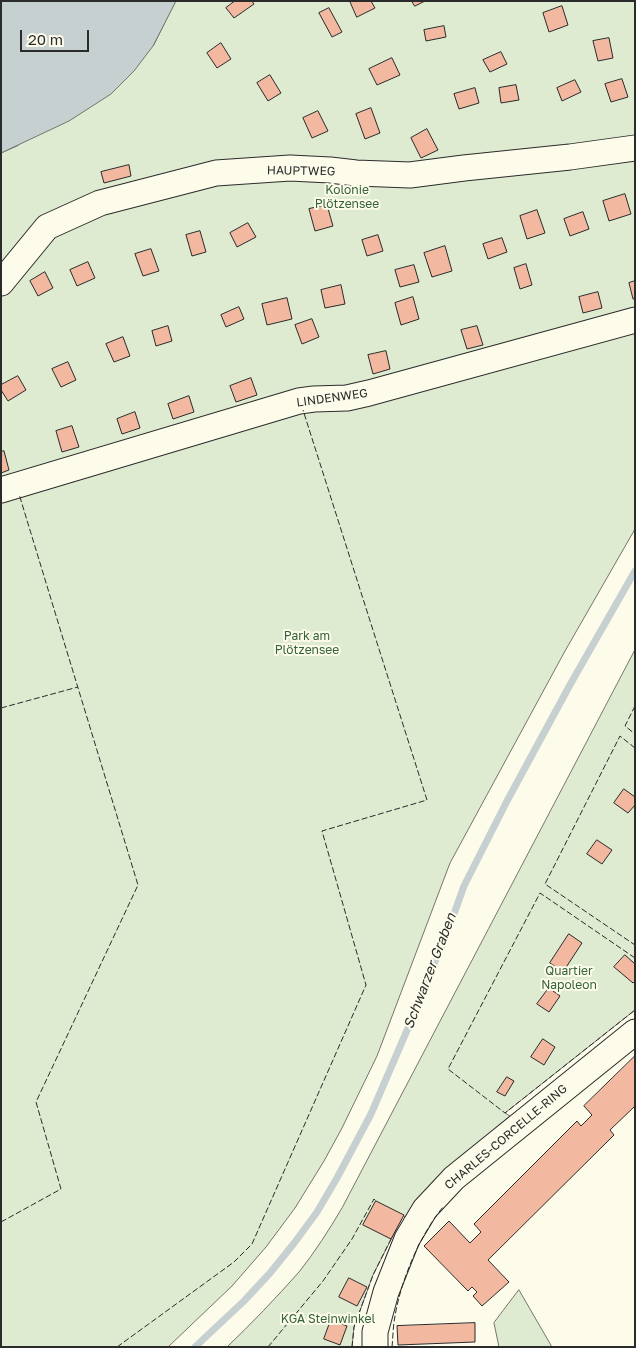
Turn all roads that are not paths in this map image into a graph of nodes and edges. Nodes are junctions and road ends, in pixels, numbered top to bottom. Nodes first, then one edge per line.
1 (635, 148) edge
2 (1, 283) edge
3 (635, 320) edge
4 (1, 490) edge
5 (635, 1032) edge
6 (375, 1347) edge

1 - 2 street, HAUPTWEG
3 - 4 street, LINDENWEG
5 - 6 street, CHARLES-CORCELLE-RING

